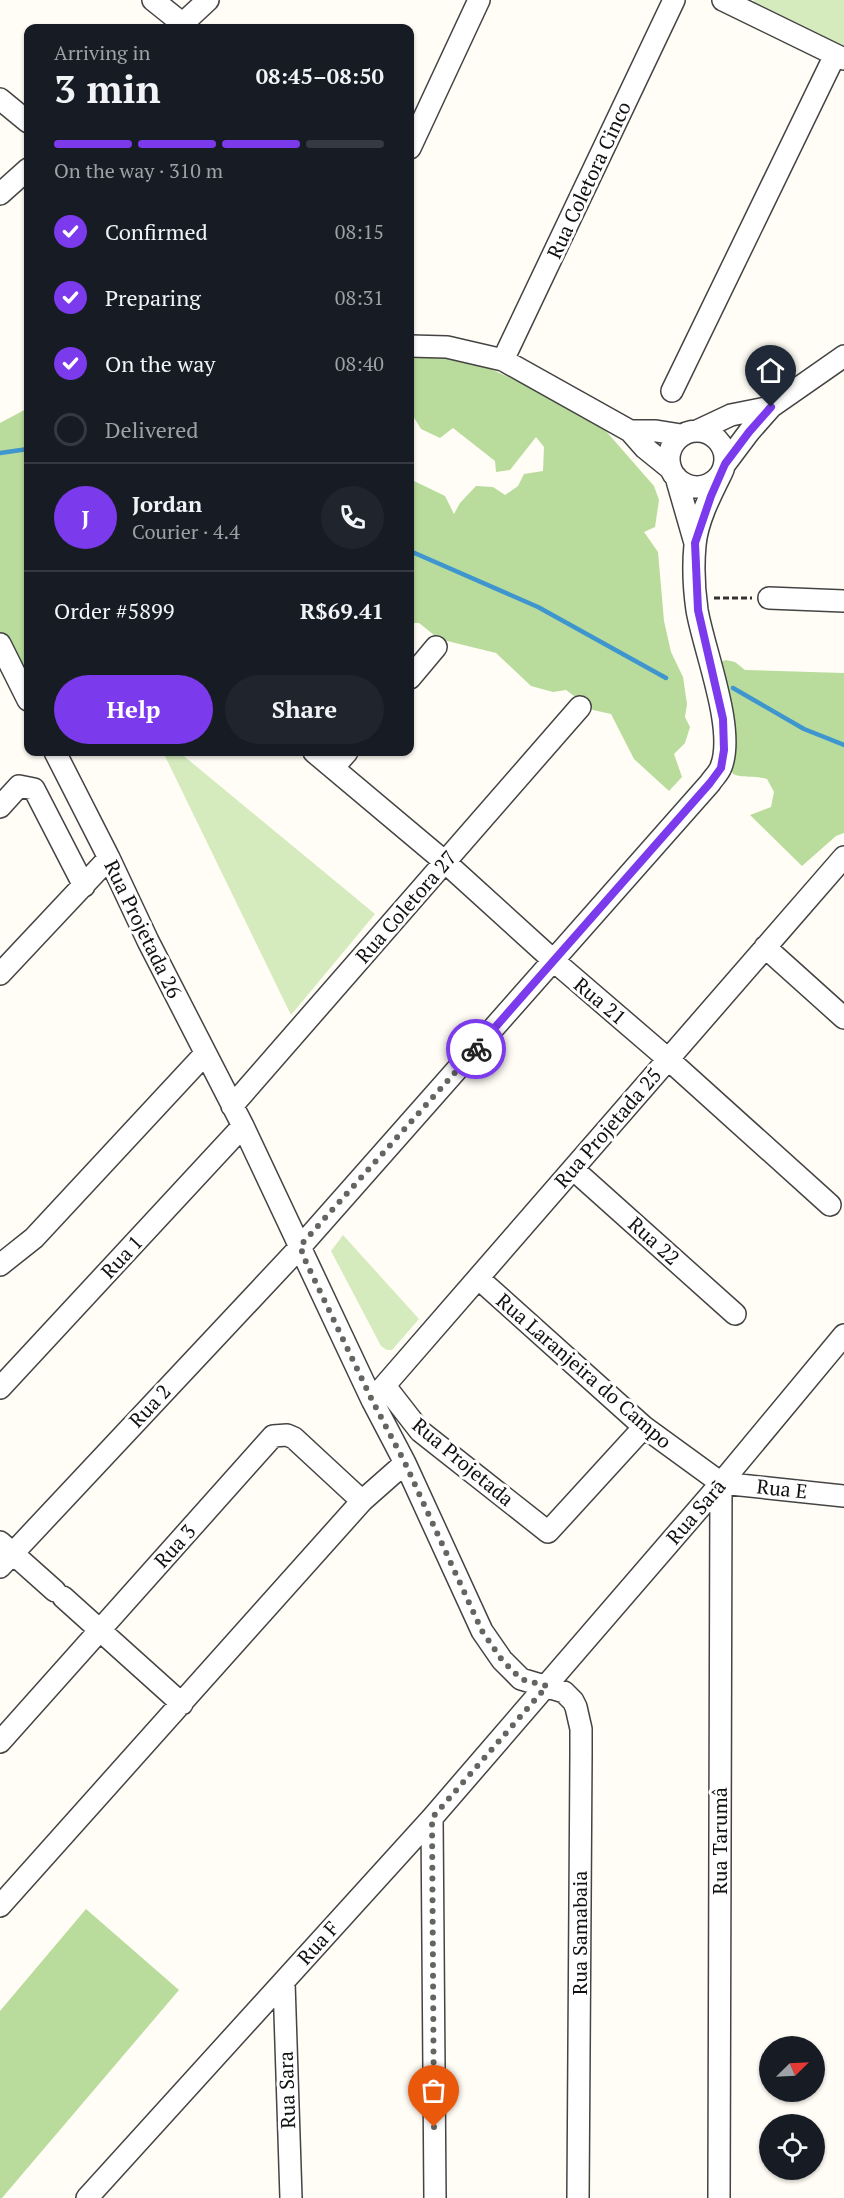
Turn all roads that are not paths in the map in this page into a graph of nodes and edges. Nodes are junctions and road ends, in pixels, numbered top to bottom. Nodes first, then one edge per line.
1 (153, 0) edge
2 (208, 0) edge
3 (479, 0) edge
4 (674, 0) edge
5 (736, 3) edge
6 (178, 24) edge
7 (182, 24) edge
8 (840, 57) edge
9 (0, 99) edge
10 (24, 119) edge
11 (414, 139) edge
12 (24, 173) edge
13 (0, 194) edge
14 (414, 346) edge
15 (844, 356) edge
16 (503, 360) junction
17 (672, 391) dead end
18 (771, 407) junction
19 (630, 431) junction
20 (690, 433) junction
21 (724, 468) junction
22 (674, 473) junction
23 (695, 543) junction
24 (769, 598) road end
25 (844, 601) edge
26 (0, 644) edge
27 (436, 647) dead end
28 (414, 673) edge
29 (24, 692) edge
30 (580, 707) dead end
31 (57, 756) edge
32 (319, 756) edge
33 (344, 756) edge
34 (333, 768) junction
35 (0, 807) edge
36 (844, 857) edge
37 (109, 858) junction
38 (445, 862) junction
39 (84, 886) junction
40 (765, 947) junction
41 (554, 961) junction
42 (0, 974) edge
43 (844, 1018) edge
44 (205, 1054) junction
45 (669, 1059) junction
46 (232, 1106) junction
47 (243, 1126) junction
48 (573, 1169) junction
49 (830, 1205) dead end
50 (300, 1246) junction
51 (0, 1265) edge
52 (478, 1278) junction
53 (735, 1314) dead end
54 (843, 1339) edge
55 (0, 1388) edge
56 (378, 1393) junction
57 (644, 1427) junction
58 (405, 1463) junction
59 (721, 1483) junction
60 (844, 1496) edge
61 (362, 1501) junction
62 (4, 1554) edge
63 (100, 1630) junction
64 (547, 1686) junction
65 (182, 1704) junction
66 (0, 1742) edge
67 (432, 1818) junction
68 (0, 1906) edge
69 (284, 1982) junction
70 (87, 2198) edge
71 (291, 2198) edge
72 (435, 2198) edge
73 (578, 2198) edge
74 (719, 2198) edge

1 - 6 street
2 - 7 street
3 - 11 street
4 - 16 street, Rua Coletora Cinco
5 - 8 street
8 - 17 street
9 - 10 street
12 - 13 street
14 - 16 street
15 - 18 street
16 - 19 street
18 - 20 street
18 - 21 street
19 - 20 street
19 - 22 street
20 - 21 street
20 - 22 street
21 - 22 street
21 - 23 street
22 - 23 street
23 - 41 street, Rua 2
24 - 25 street
26 - 29 street
27 - 28 street
30 - 38 street, Rua Coletora 27
31 - 37 street, Rua Projetada 26
32 - 34 street, Rua 21
33 - 34 street
34 - 38 street, Rua 21
35 - 39 street
36 - 40 street, Rua Projetada 25
37 - 39 street
37 - 44 street, Rua Projetada 26
38 - 41 street, Rua 21
38 - 46 street, Rua Coletora 27
39 - 42 street
40 - 43 street
40 - 45 street, Rua Projetada 25
41 - 45 street, Rua 21
41 - 50 street, Rua 2
44 - 46 street, Rua Projetada 26
44 - 51 street
45 - 48 street, Rua Projetada 25
45 - 49 street, Rua 21
46 - 47 street, Rua Projetada 26
47 - 50 street, Rua Projetada 26
47 - 55 street, Rua 1
48 - 52 street, Rua Projetada 25
48 - 53 street, Rua 22
50 - 56 street, Rua Projetada 26
50 - 62 street, Rua 2
52 - 56 street, Rua Projetada 25
52 - 57 street, Rua Laranjeira do Campo
54 - 59 street, Rua Sarã
56 - 57 street, Rua Projetada
56 - 58 street, Rua Samabaia
57 - 59 street, Rua Laranjeira do Campo
58 - 61 street
58 - 64 street, Rua Samabaia
59 - 60 street, Rua E
59 - 64 street, Rua Sarã
59 - 74 street, Rua Tarumâ
61 - 63 street, Rua 3
61 - 65 street
62 - 63 street
63 - 65 street
63 - 66 street, Rua 3
64 - 67 street, Rua F
64 - 73 street, Rua Samabaia
65 - 68 street
67 - 69 street, Rua F
67 - 72 street
69 - 70 street, Rua F
69 - 71 street, Rua Sara

